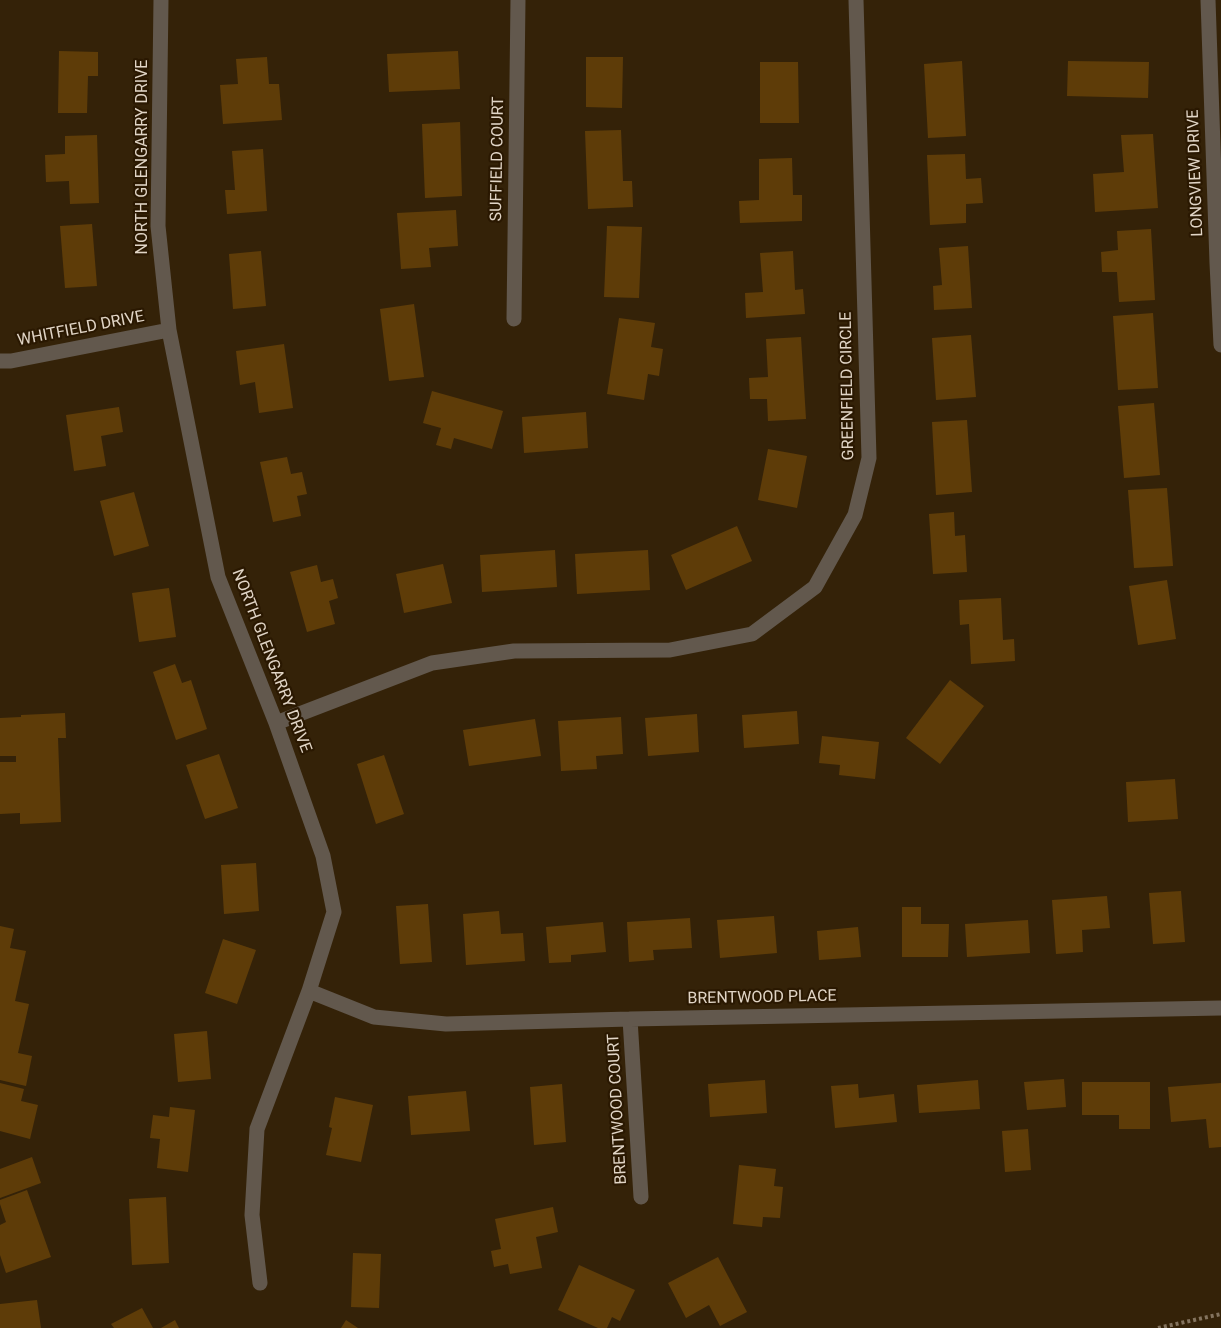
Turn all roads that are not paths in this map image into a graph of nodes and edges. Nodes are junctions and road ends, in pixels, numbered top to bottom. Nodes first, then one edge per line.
1 (161, 0) edge
2 (518, 0) edge
3 (856, 0) edge
4 (1208, 0) edge
5 (1219, 263) edge
6 (514, 319) dead end
7 (169, 330) junction
8 (1221, 345) edge
9 (0, 361) edge
10 (276, 723) junction
11 (309, 991) junction
12 (1221, 1008) edge
13 (630, 1019) junction
14 (641, 1197) dead end
15 (260, 1283) dead end

1 - 7 street, NORTH GLENGARRY DRIVE
2 - 6 street, SUFFIELD COURT
3 - 10 street, GREENFIELD CIRCLE
4 - 5 street, LONGVIEW DRIVE
5 - 8 street, LONGVIEW DRIVE
7 - 9 street, WHITFIELD DRIVE
7 - 10 street, NORTH GLENGARRY DRIVE
10 - 11 street, NORTH GLENGARRY DRIVE
11 - 13 street, BRENTWOOD PLACE
11 - 15 street, NORTH GLENGARRY DRIVE
12 - 13 street, BRENTWOOD PLACE
13 - 14 street, BRENTWOOD COURT

